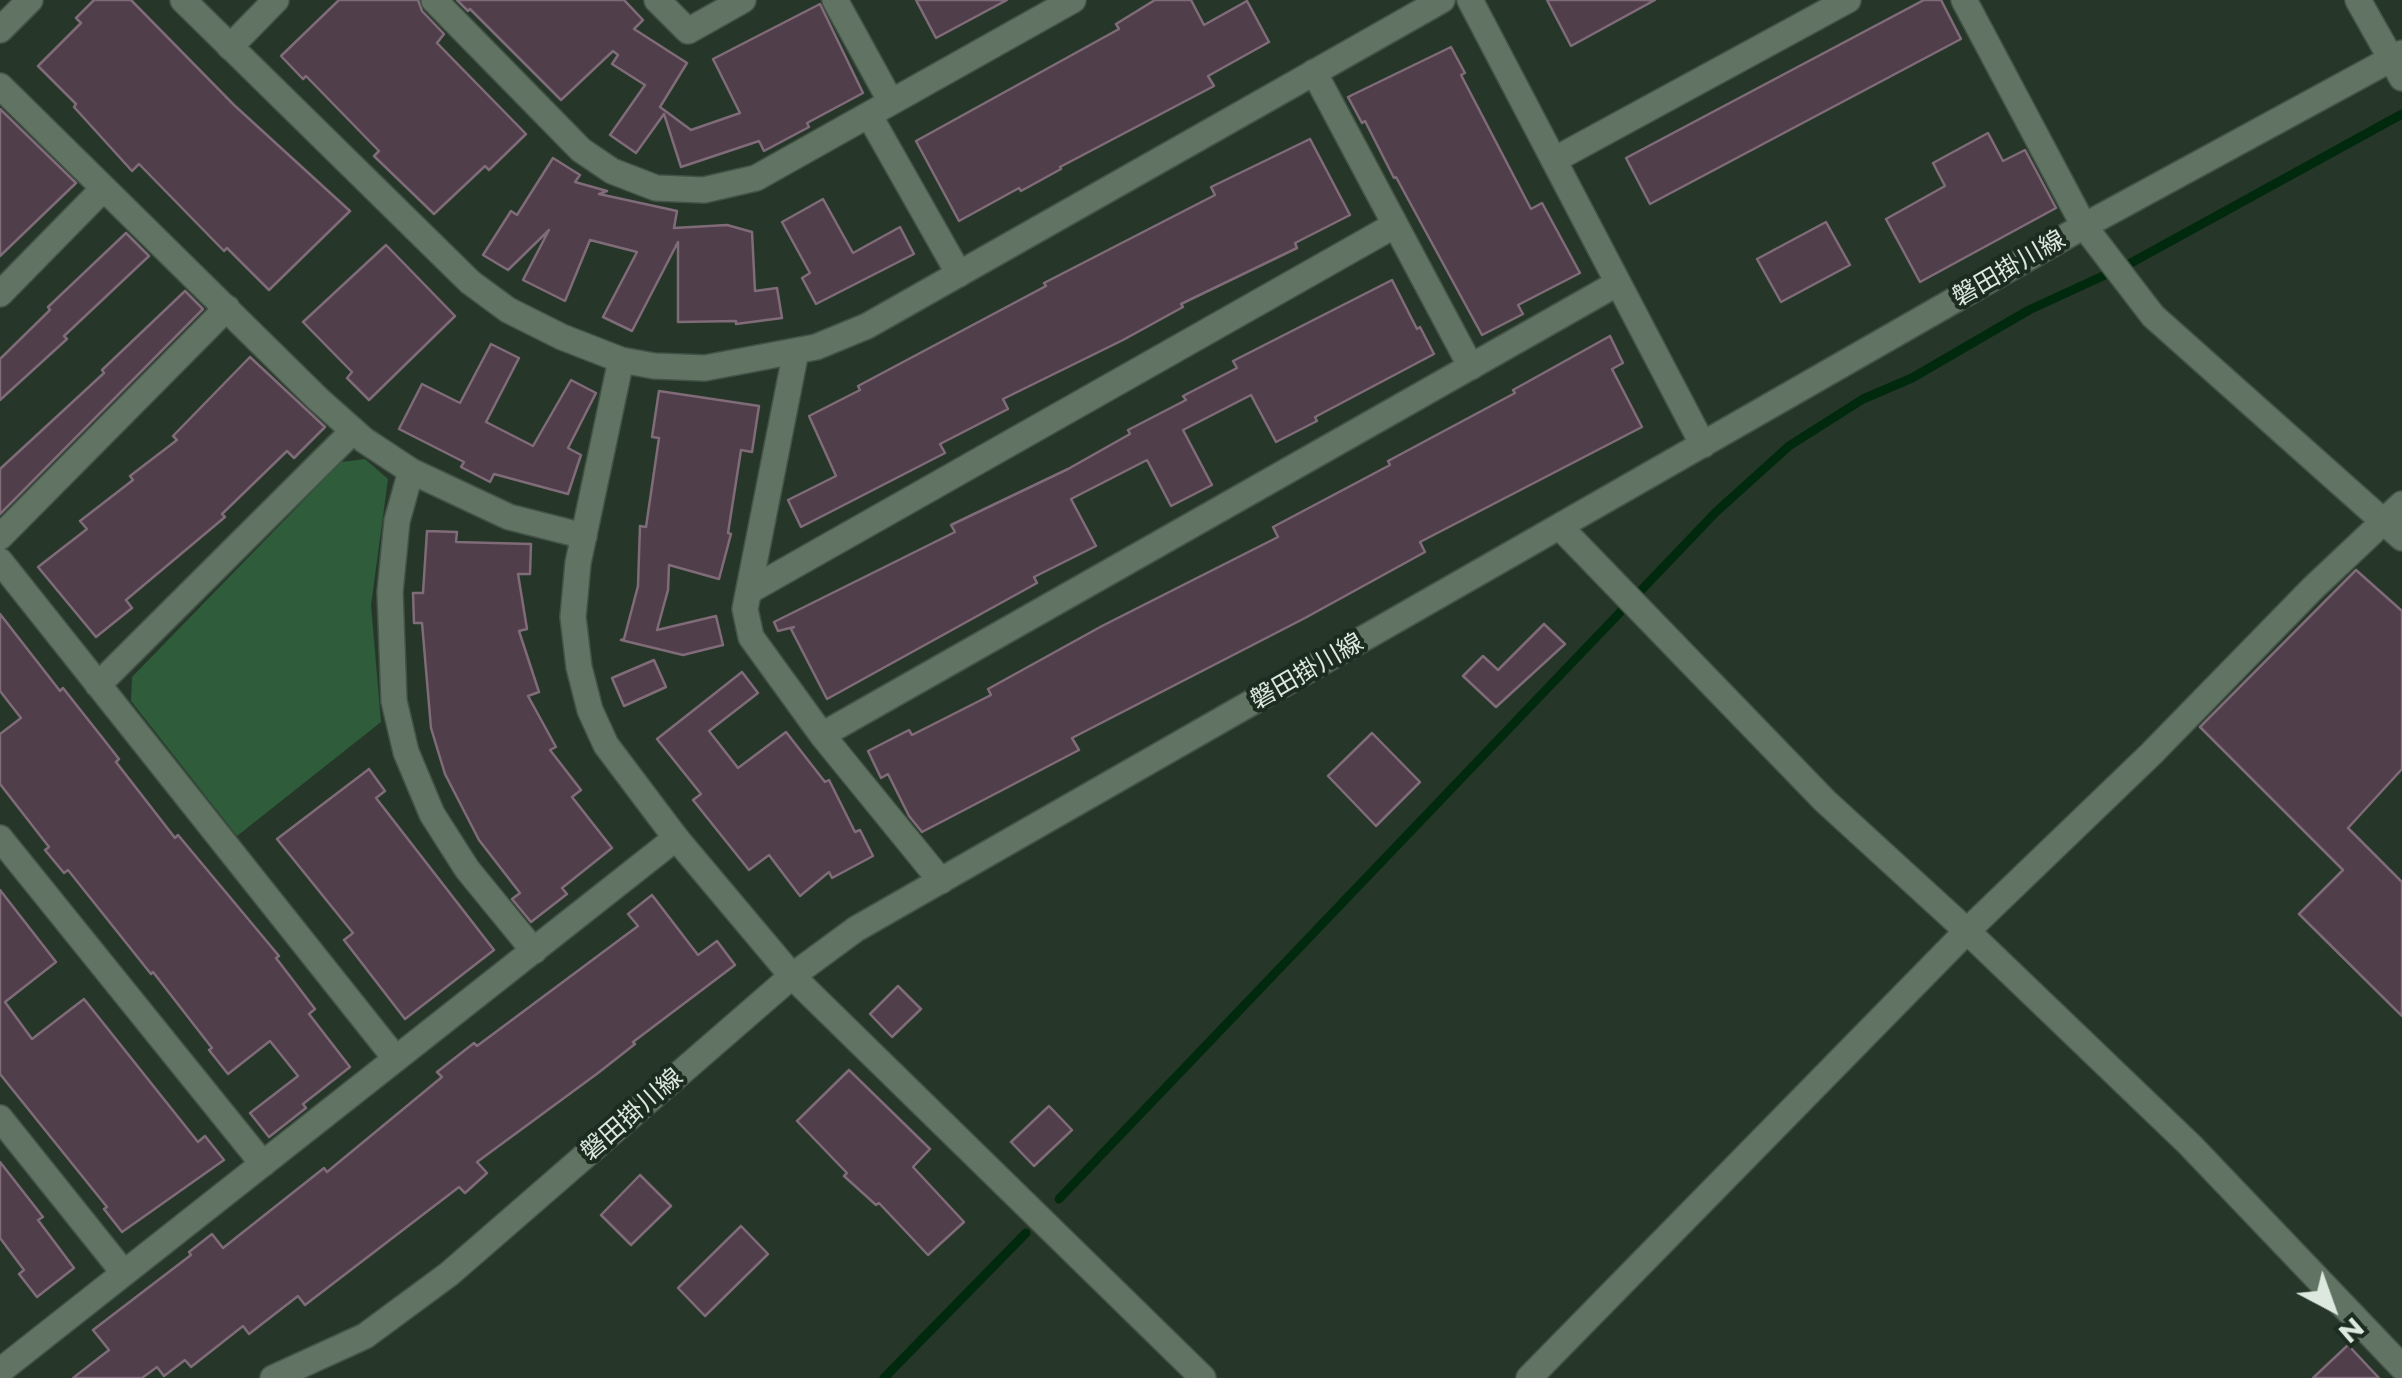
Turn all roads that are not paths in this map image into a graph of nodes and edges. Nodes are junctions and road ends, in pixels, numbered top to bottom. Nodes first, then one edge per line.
1 (30, 0) edge
2 (182, 0) edge
3 (276, 0) edge
4 (434, 0) edge
5 (657, 0) edge
6 (743, 0) edge
7 (834, 0) edge
8 (1074, 0) edge
9 (1442, 0) edge
10 (1470, 0) edge
11 (1848, 0) edge
12 (1964, 0) edge
13 (2358, 0) edge
14 (0, 30) edge
15 (230, 47) junction
16 (2398, 64) edge
17 (1314, 72) junction
18 (0, 86) edge
19 (880, 109) junction
20 (1554, 160) junction
21 (103, 189) junction
22 (1395, 224) junction
23 (2084, 226) junction
24 (959, 274) junction
25 (1618, 283) junction
26 (0, 294) edge
27 (227, 308) junction
28 (796, 351) junction
29 (621, 360) junction
30 (1471, 367) junction
31 (353, 430) junction
32 (1703, 444) junction
33 (411, 471) junction
34 (2396, 521) edge
35 (1560, 528) junction
36 (584, 536) junction
37 (0, 538) edge
38 (0, 561) edge
39 (749, 590) junction
40 (98, 685) junction
41 (822, 735) junction
42 (0, 838) edge
43 (676, 838) junction
44 (941, 880) junction
45 (1967, 932) junction
46 (534, 951) junction
47 (792, 976) junction
48 (396, 1059) junction
49 (0, 1118) edge
50 (263, 1164) junction
51 (124, 1273) junction
52 (2402, 1367) edge
53 (0, 1371) edge
54 (272, 1378) edge
55 (1204, 1378) edge
56 (1530, 1378) edge

1 - 14 street
2 - 15 street
3 - 15 street
4 - 19 street
5 - 6 street
7 - 19 street
8 - 19 street
9 - 17 street
10 - 20 street
11 - 20 street
12 - 23 street
13 - 16 street
15 - 29 street
16 - 23 street, 磐田掛川線
17 - 22 street
17 - 24 street
18 - 21 street
19 - 24 street
20 - 25 street
21 - 26 street
21 - 27 street
22 - 30 street
22 - 39 street
23 - 32 street, 磐田掛川線
23 - 34 street
24 - 28 street
25 - 30 street
25 - 32 street
27 - 31 street
27 - 37 street
28 - 29 street
28 - 39 street
29 - 36 street
30 - 41 street
31 - 33 street
31 - 40 street
32 - 35 street, 磐田掛川線
33 - 36 street
33 - 46 street
34 - 45 street
35 - 44 street, 磐田掛川線
35 - 45 street
36 - 43 street
38 - 40 street
39 - 41 street
40 - 48 street
41 - 44 street
42 - 50 street
43 - 46 street
43 - 47 street
44 - 47 street, 磐田掛川線
45 - 52 street
45 - 56 street
46 - 48 street
47 - 54 street, 磐田掛川線
47 - 55 street
48 - 50 street
49 - 51 street
50 - 51 street
51 - 53 street

